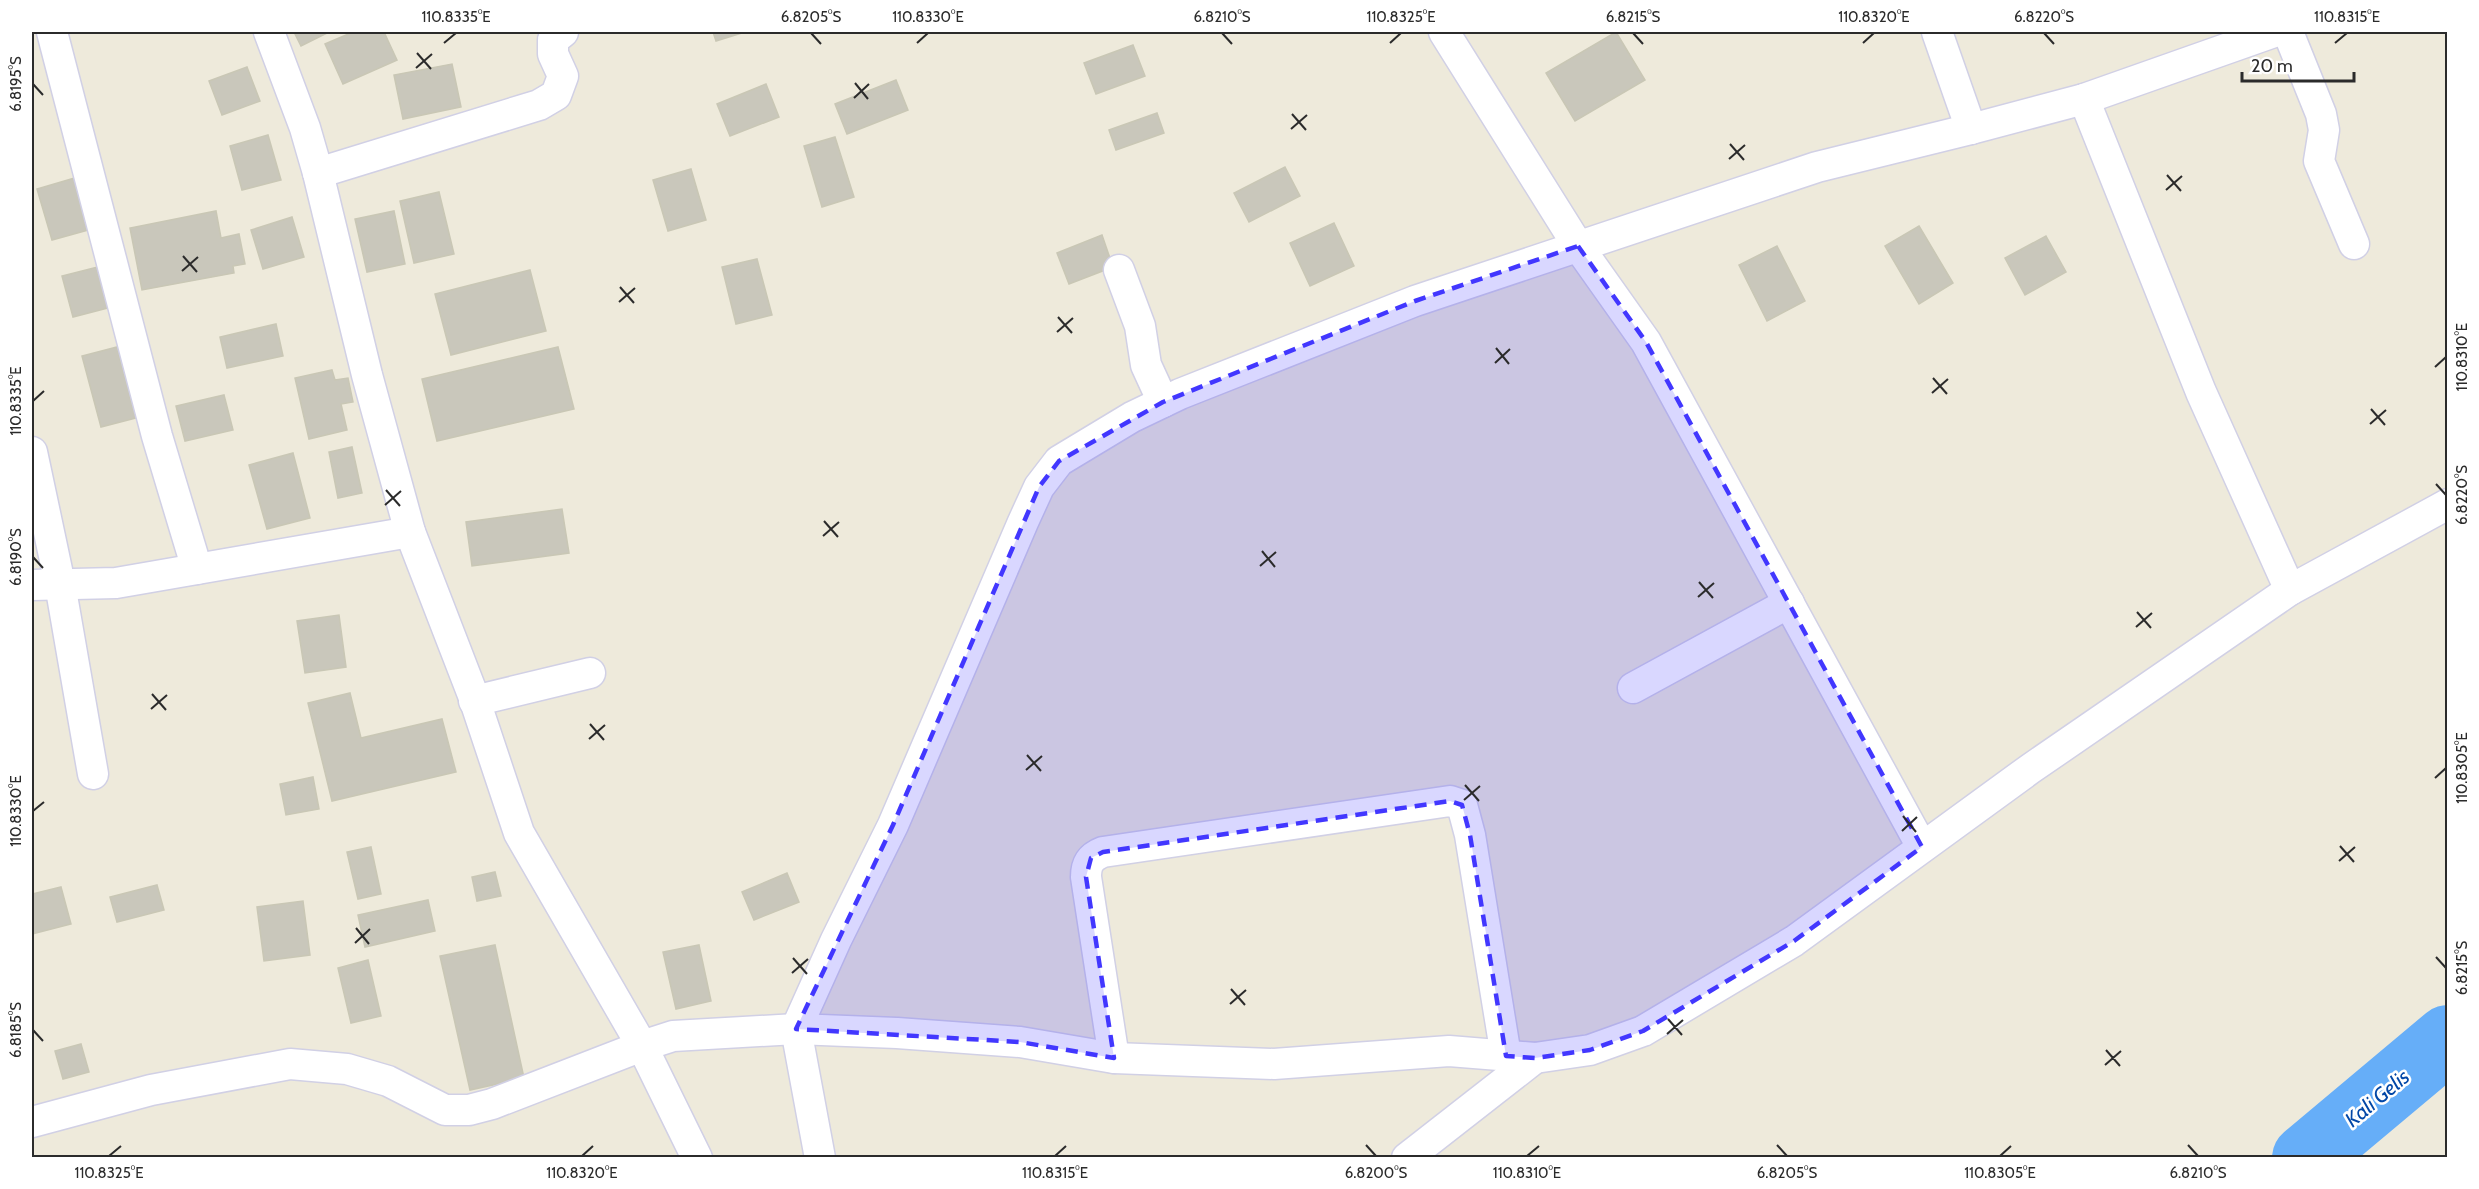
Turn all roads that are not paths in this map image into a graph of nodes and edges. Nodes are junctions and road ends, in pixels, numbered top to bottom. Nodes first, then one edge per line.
1 (52, 32) edge
2 (269, 32) edge
3 (563, 32) edge
4 (1444, 32) edge
5 (1937, 32) edge
6 (2274, 32) edge
7 (2288, 32) edge
8 (2220, 40) edge
9 (2084, 99) junction
10 (1971, 129) junction
11 (318, 173) junction
12 (2354, 244) dead end
13 (1578, 246) junction
14 (1119, 270) dead end
15 (1155, 385) junction
16 (32, 452) edge
17 (2448, 504) edge
18 (410, 532) junction
19 (197, 569) junction
20 (46, 584) edge
21 (2290, 591) junction
22 (1789, 603) junction
23 (590, 673) dead end
24 (1633, 688) dead end
25 (474, 700) junction
26 (93, 774) dead end
27 (1922, 847) junction
28 (796, 1029) junction
29 (642, 1046) junction
30 (1506, 1056) junction
31 (1114, 1058) junction
32 (1535, 1058) junction
33 (32, 1122) edge
34 (697, 1158) edge
35 (820, 1158) edge
36 (1407, 1158) edge

1 - 19 street
2 - 11 street
3 - 11 street
4 - 13 street
5 - 10 street
6 - 8 street
7 - 12 street
8 - 9 street
9 - 10 street
9 - 21 street
10 - 13 street
11 - 18 street
13 - 15 street
13 - 22 street
14 - 15 street
15 - 28 street
16 - 20 street
17 - 21 street
18 - 19 street
18 - 25 street
19 - 20 street
20 - 26 street
21 - 27 street
22 - 24 street
22 - 27 street
23 - 25 street
25 - 29 street
27 - 32 street
28 - 29 street
28 - 31 street
28 - 35 street
29 - 33 street
29 - 34 street
30 - 31 street
30 - 31 street
30 - 32 street
32 - 36 street

